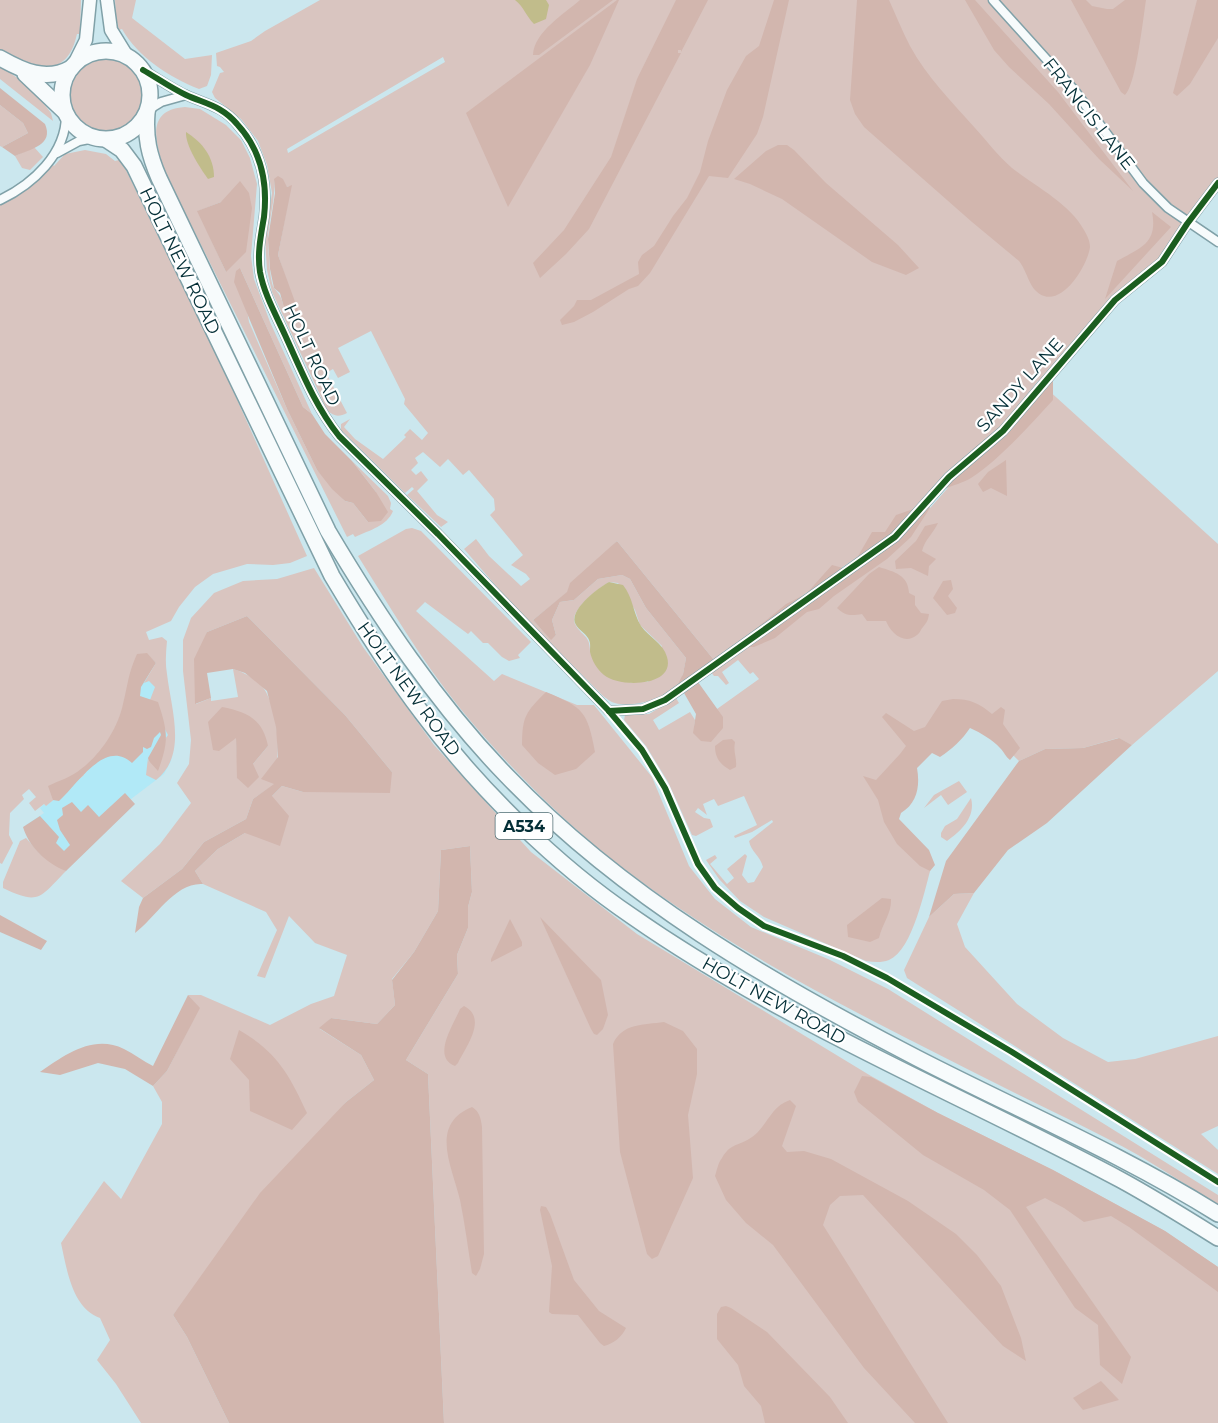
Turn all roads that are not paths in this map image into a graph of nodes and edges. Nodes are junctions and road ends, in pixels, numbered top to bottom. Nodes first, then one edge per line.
1 (90, 0) edge
2 (107, 0) edge
3 (993, 0) edge
4 (128, 56) junction
5 (0, 58) edge
6 (73, 66) junction
7 (18, 68) junction
8 (143, 70) junction
9 (186, 95) junction
10 (148, 111) junction
11 (66, 113) junction
12 (101, 139) junction
13 (54, 154) junction
14 (1218, 183) edge
15 (0, 200) edge
16 (1190, 221) junction
17 (1218, 242) edge
18 (609, 711) joint
19 (1218, 1214) edge
20 (1218, 1238) edge

1 - 6 street
2 - 4 street
3 - 16 street, FRANCIS LANE
4 - 6 highway
4 - 8 highway
5 - 7 highway
6 - 7 highway
6 - 11 highway
7 - 11 highway
8 - 9 street, HOLT ROAD
8 - 10 highway
9 - 10 street
9 - 18 street, HOLT ROAD
10 - 12 highway
10 - 19 highway, HOLT NEW ROAD / A534
11 - 12 highway
11 - 13 street
12 - 13 street
12 - 20 highway, HOLT NEW ROAD / A534
13 - 15 street
14 - 16 street, SANDY LANE
16 - 17 street, FRANCIS LANE
16 - 18 street, SANDY LANE

